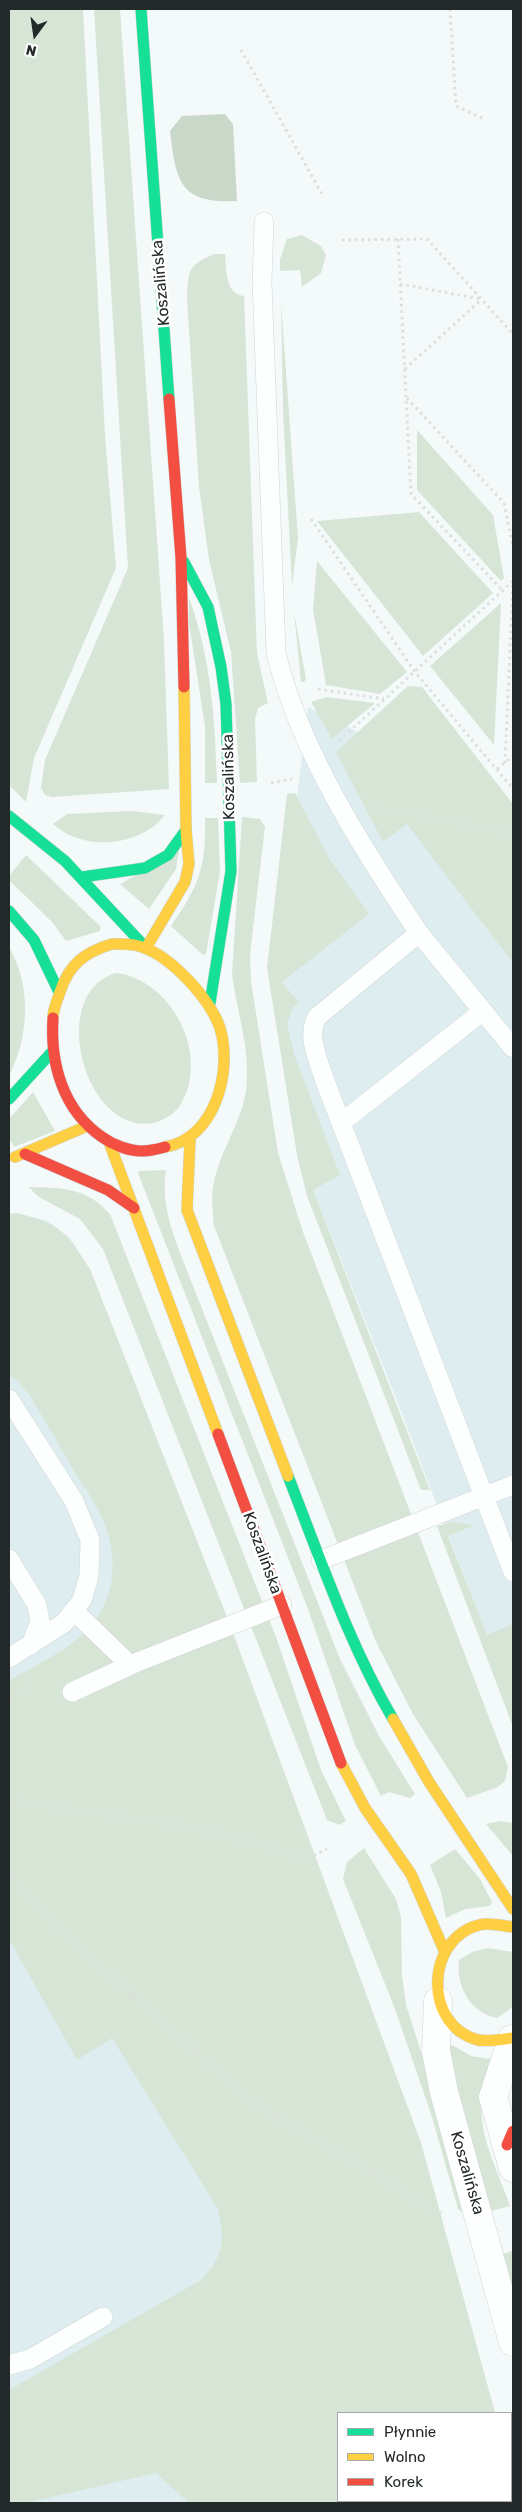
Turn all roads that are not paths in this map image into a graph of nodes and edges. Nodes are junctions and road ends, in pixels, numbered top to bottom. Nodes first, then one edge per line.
1 (141, 9) edge
2 (264, 222) dead end
3 (181, 558) junction
4 (9, 816) edge
5 (186, 830) junction
6 (82, 877) junction
7 (9, 911) edge
8 (420, 933) junction
9 (146, 948) junction
10 (58, 990) junction
11 (210, 1003) junction
12 (484, 1011) junction
13 (513, 1048) edge
14 (52, 1053) junction
15 (9, 1099) edge
16 (341, 1123) junction
17 (87, 1126) junction
18 (190, 1140) junction
19 (109, 1142) junction
20 (25, 1154) junction
21 (9, 1158) edge
22 (134, 1208) junction
23 (9, 1399) edge
24 (513, 1485) edge
25 (484, 1496) junction
26 (9, 1559) edge
27 (321, 1560) junction
28 (513, 1572) edge
29 (282, 1605) junction
30 (74, 1611) junction
31 (31, 1644) junction
32 (9, 1658) edge
33 (130, 1665) junction
34 (72, 1692) dead end
35 (513, 1909) edge
36 (513, 1926) edge
37 (444, 1950) junction
38 (438, 2001) junction
39 (512, 2038) edge
40 (511, 2148) edge
41 (103, 2317) dead end
42 (513, 2342) edge
43 (9, 2364) edge

1 - 3 main road, Koszalińska
2 - 8 lane
3 - 5 main road, Koszalińska
3 - 11 main road, Koszalińska
4 - 6 main road
5 - 6 main road
5 - 9 main road, Koszalińska
6 - 9 main road
7 - 10 main road
8 - 12 lane
8 - 16 lane
9 - 10 main road
9 - 11 main road
10 - 14 main road
11 - 18 main road
12 - 13 lane
12 - 16 lane
14 - 15 main road
14 - 17 main road
16 - 25 lane
17 - 19 main road
17 - 20 main road
18 - 19 main road
18 - 27 main road
19 - 22 main road, Koszalińska
20 - 21 main road
20 - 22 main road
22 - 29 main road, Koszalińska
23 - 30 lane
24 - 25 lane
25 - 27 lane
25 - 28 lane
26 - 31 lane
27 - 35 main road
29 - 33 lane
29 - 37 main road, Koszalińska
30 - 31 lane
30 - 33 lane
31 - 32 lane
33 - 34 lane
36 - 37 main road
37 - 38 main road
38 - 39 main road
38 - 42 street, Koszalińska
39 - 40 street
41 - 43 lane

